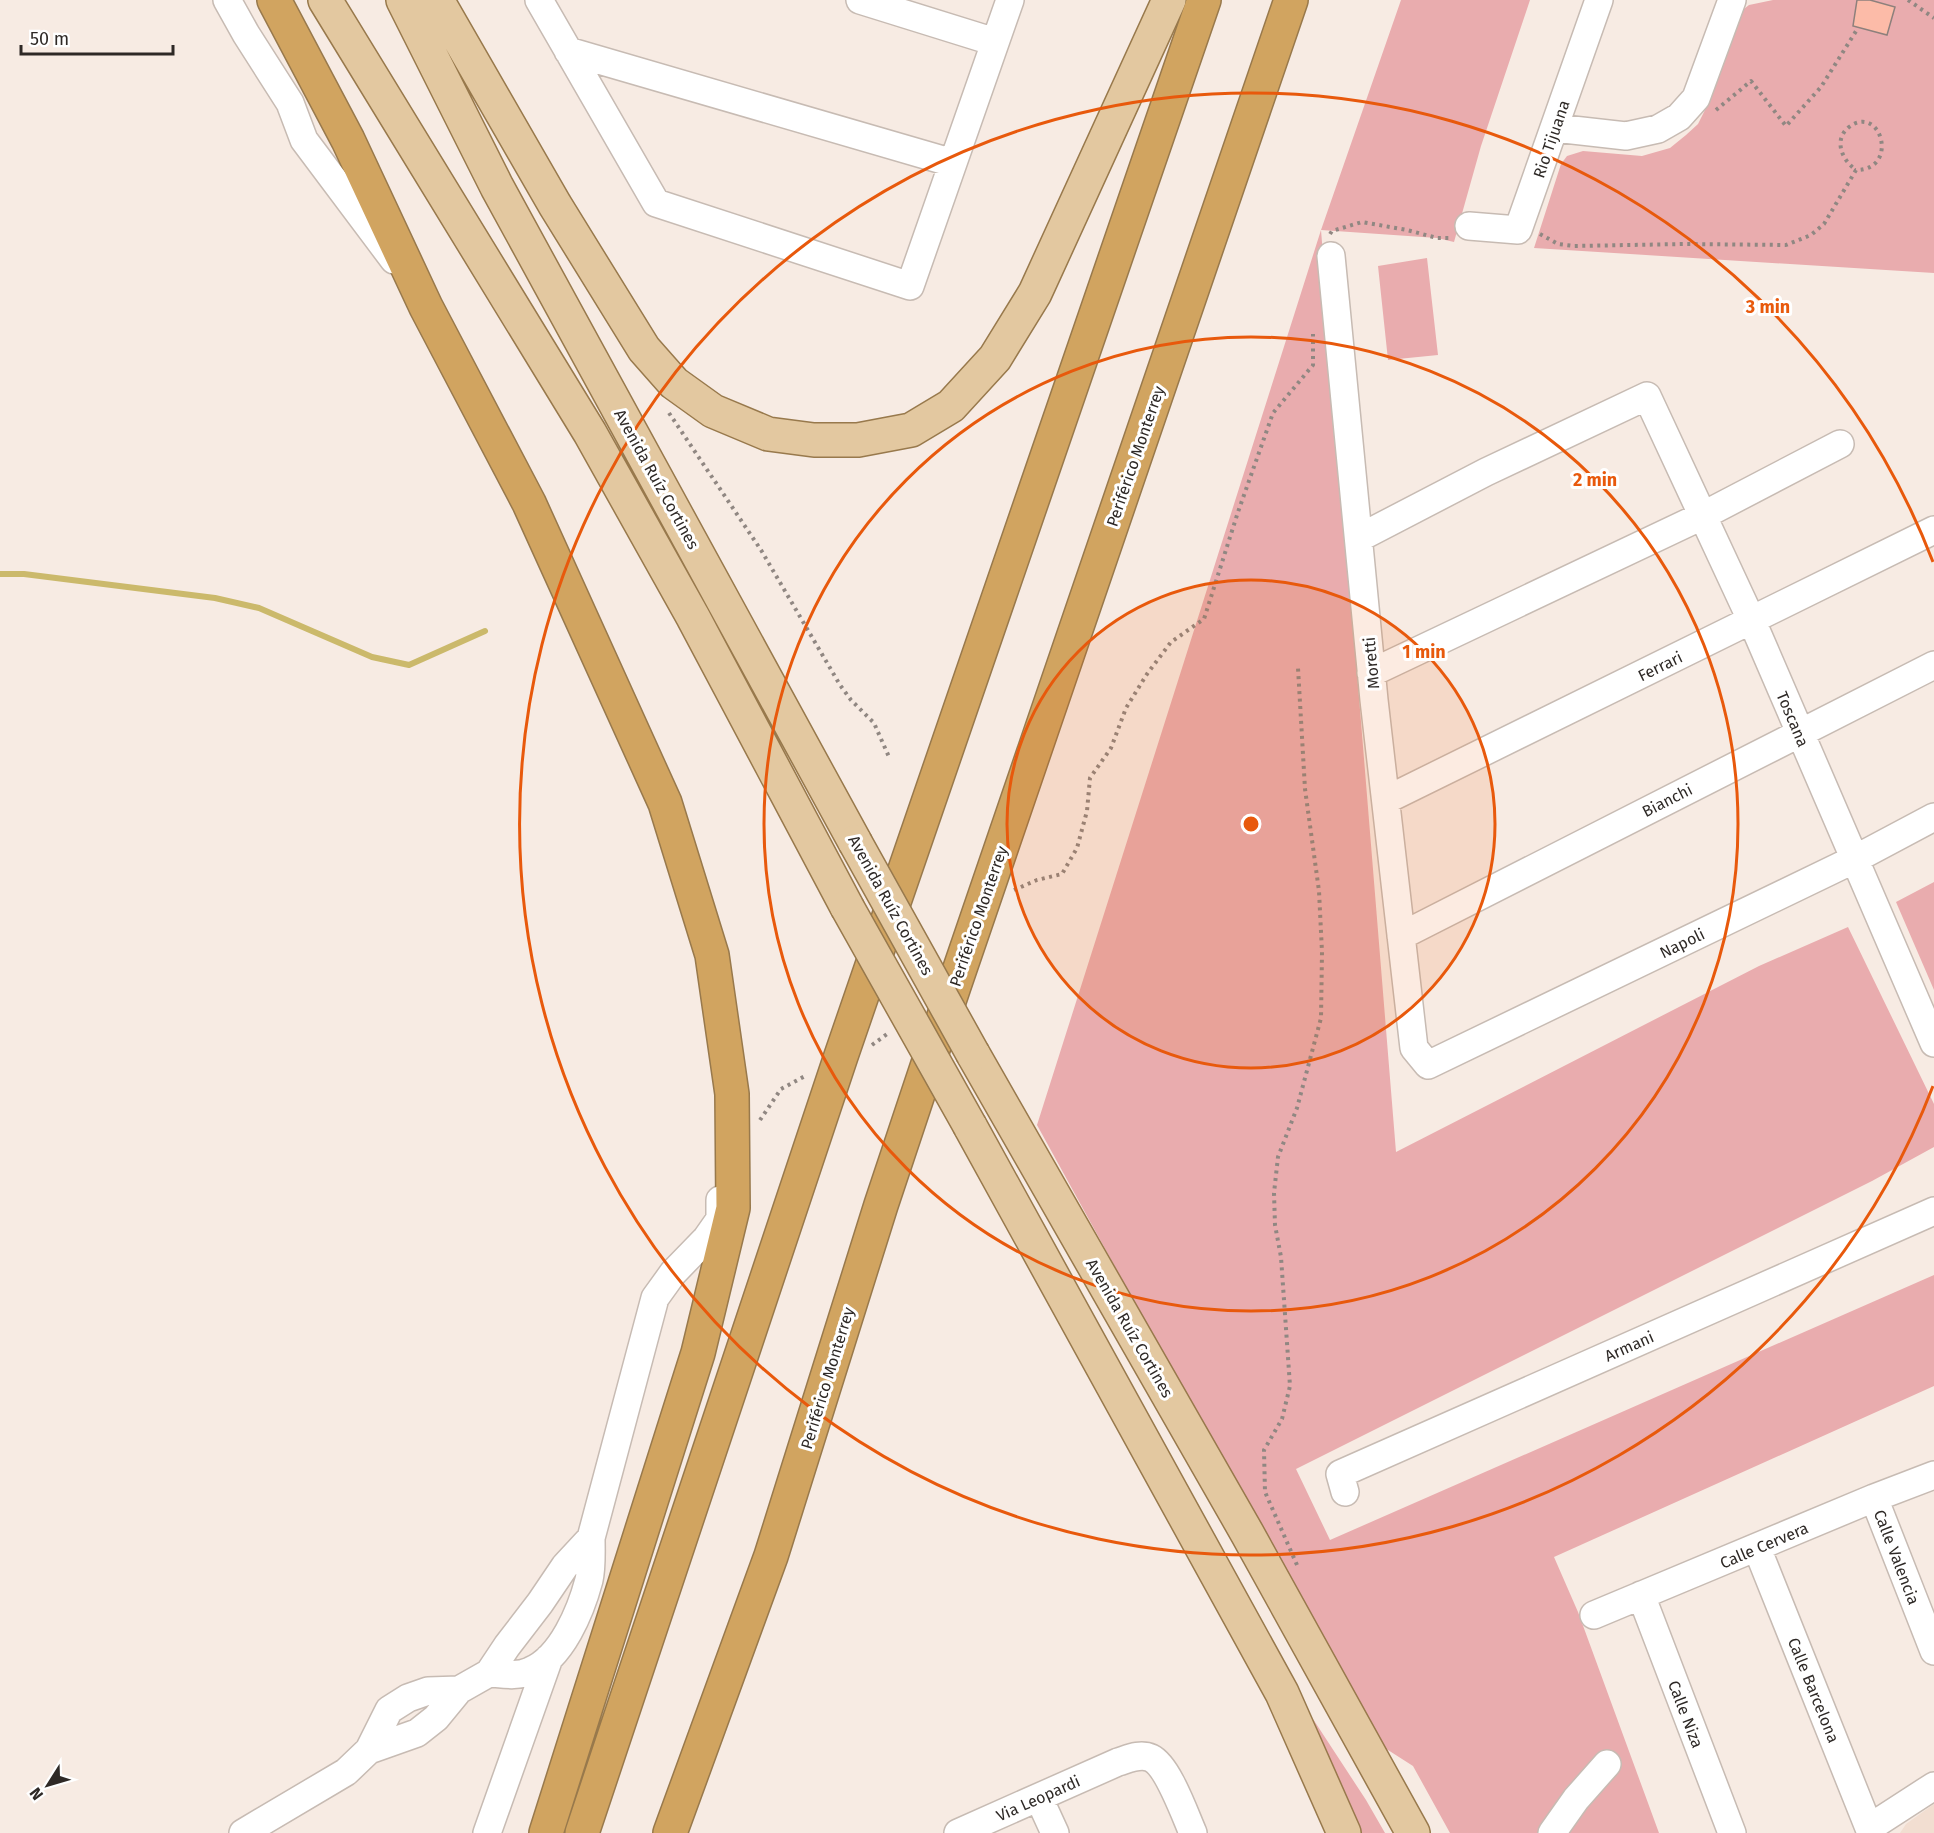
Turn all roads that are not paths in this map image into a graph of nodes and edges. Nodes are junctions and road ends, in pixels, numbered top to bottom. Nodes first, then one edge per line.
1 (227, 0) edge
2 (274, 0) edge
3 (325, 0) edge
4 (403, 0) edge
5 (437, 0) edge
6 (539, 0) edge
7 (860, 0) edge
8 (1010, 0) edge
9 (1169, 0) edge
10 (1204, 0) edge
11 (1291, 0) edge
12 (1599, 0) edge
13 (1732, 0) edge
14 (995, 42) junction
15 (568, 51) junction
16 (1555, 128) junction
17 (953, 163) junction
18 (1469, 226) road end
19 (1328, 248) road end
20 (426, 307) junction
21 (1840, 444) dead end
22 (529, 503) junction
23 (1702, 516) junction
24 (1934, 530) edge
25 (1359, 538) junction
26 (1751, 621) junction
27 (1934, 665) edge
28 (1371, 673) junction
29 (1799, 733) junction
30 (1386, 800) junction
31 (1934, 817) edge
32 (1855, 859) junction
33 (1401, 936) junction
34 (1934, 1043) edge
35 (1428, 1065) joint
36 (1934, 1211) edge
37 (1934, 1475) edge
38 (1344, 1492) dead end
39 (1874, 1498) junction
40 (591, 1538) junction
41 (1757, 1548) junction
42 (1641, 1595) junction
43 (1594, 1615) dead end
44 (1934, 1651) edge
45 (549, 1658) junction
46 (489, 1673) junction
47 (1607, 1764) dead end
48 (1934, 1786) edge
49 (1039, 1798) junction
50 (1870, 1830) edge
51 (243, 1833) edge
52 (487, 1833) edge
53 (546, 1833) edge
54 (582, 1833) edge
55 (670, 1833) edge
56 (958, 1833) edge
57 (1055, 1833) edge
58 (1193, 1833) edge
59 (1344, 1833) edge
60 (1413, 1833) edge
61 (1552, 1833) edge
62 (1731, 1833) edge

1 - 20 street
2 - 20 highway
3 - 59 main road, bridge
4 - 60 main road, Avenida Ruíz Cortines, bridge
5 - 9 main road
6 - 15 street
7 - 14 street
8 - 14 street
10 - 54 highway
11 - 55 highway, Periférico Monterrey
12 - 16 street, Rio Tijuana
13 - 16 street
14 - 17 street
15 - 17 street
15 - 17 street
16 - 18 street, Rio Tijuana
19 - 25 street, Moretti
20 - 22 highway
21 - 23 street
22 - 40 street
22 - 53 highway
23 - 25 street, Toscana
23 - 26 street, Toscana
23 - 28 street
24 - 26 street, Ferrari
25 - 28 street, Moretti
26 - 29 street, Toscana
26 - 30 street, Ferrari
27 - 29 street, Bianchi
28 - 30 street, Moretti
29 - 32 street, Toscana
29 - 33 street, Bianchi
30 - 33 street, Moretti
31 - 32 street, Napoli
32 - 34 street, Toscana
32 - 35 street, Napoli
33 - 35 street, Moretti
36 - 38 street, Armani
37 - 39 street, Calle Cervera
39 - 41 street, Calle Cervera
39 - 44 street, Calle Valencia
40 - 45 street
40 - 46 street
41 - 42 street, Calle Cervera
41 - 50 street, Calle Barcelona
42 - 43 street, Calle Cervera
42 - 62 street, Calle Niza
45 - 46 street
45 - 52 street
46 - 51 street
47 - 61 street
48 - 50 street
49 - 56 street, Via Leopardi
49 - 57 street
49 - 58 street, Via Leopardi

